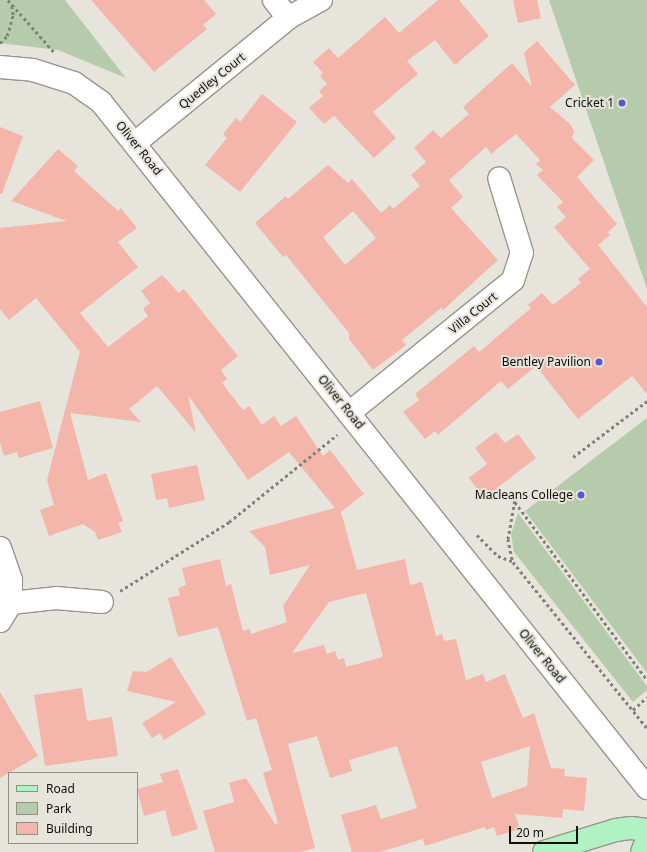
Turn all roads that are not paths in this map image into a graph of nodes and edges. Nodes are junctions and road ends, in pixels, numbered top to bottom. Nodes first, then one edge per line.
1 (274, 0) edge
2 (321, 0) edge
3 (288, 18) junction
4 (0, 67) edge
5 (135, 143) junction
6 (499, 178) dead end
7 (352, 416) junction
8 (0, 548) edge
9 (102, 602) road end
10 (11, 603) junction
11 (0, 621) edge
12 (647, 788) edge
13 (647, 830) edge
14 (647, 840) edge
15 (544, 852) edge
16 (642, 852) edge

1 - 3 street
2 - 3 street, Quedley Court
3 - 5 street, Quedley Court
4 - 5 street, Oliver Road
5 - 7 street, Oliver Road
6 - 7 street, Villa Court
7 - 12 street, Oliver Road
8 - 10 street
9 - 10 street
10 - 11 street
13 - 15 main road
14 - 16 main road

